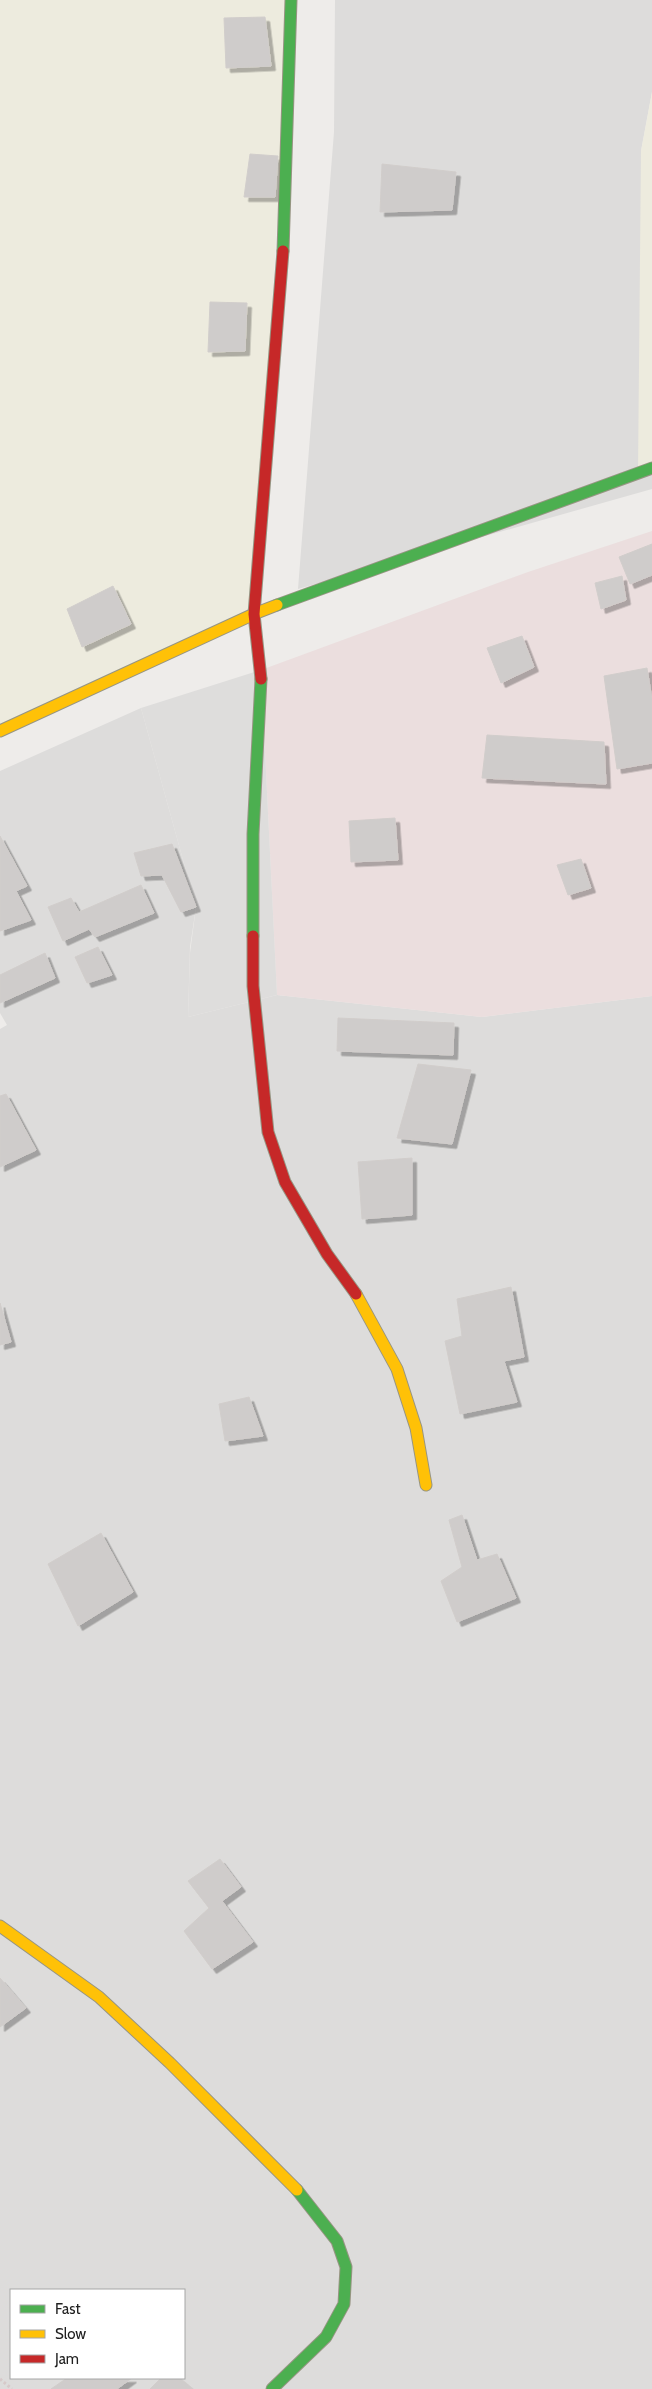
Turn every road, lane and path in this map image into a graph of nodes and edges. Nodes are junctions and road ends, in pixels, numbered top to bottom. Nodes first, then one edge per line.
1 (291, 0) edge
2 (652, 468) edge
3 (254, 614) junction
4 (0, 731) edge
5 (426, 1485) dead end
6 (0, 1926) edge
7 (0, 2379) edge
8 (12, 2389) edge
9 (272, 2389) edge

1 - 3 street
2 - 3 street
3 - 4 street
3 - 5 street
6 - 9 street
7 - 8 path

